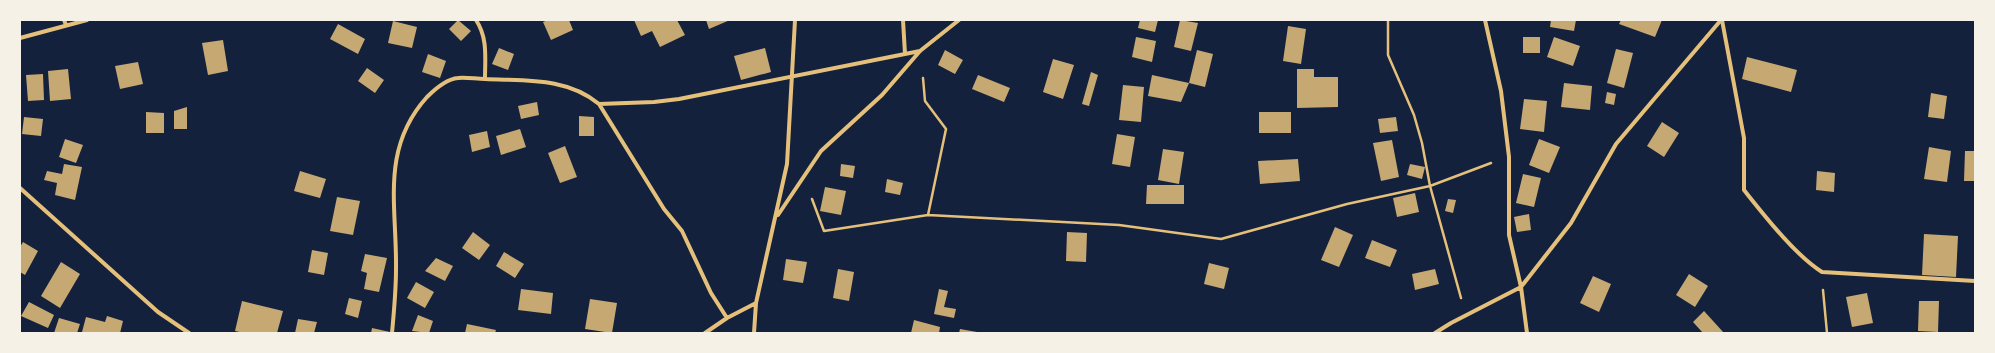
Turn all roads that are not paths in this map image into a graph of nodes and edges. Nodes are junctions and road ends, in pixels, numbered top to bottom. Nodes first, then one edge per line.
1 (64, 20) edge
2 (87, 20) edge
3 (476, 20) edge
4 (795, 20) edge
5 (903, 20) edge
6 (959, 20) edge
7 (1485, 20) edge
8 (1722, 20) edge
9 (66, 26) junction
10 (20, 38) edge
11 (920, 51) junction
12 (905, 54) junction
13 (792, 78) junction
14 (485, 79) junction
15 (599, 104) junction
16 (20, 188) edge
17 (776, 217) junction
18 (1975, 281) edge
19 (1521, 287) junction
20 (756, 303) junction
21 (727, 318) junction
22 (190, 333) edge
23 (392, 333) edge
24 (706, 333) edge
25 (754, 333) edge
26 (1435, 333) edge
27 (1527, 333) edge

1 - 9 street
2 - 9 street
3 - 14 street
4 - 13 street
5 - 12 street
6 - 11 street
7 - 19 street
8 - 18 street
8 - 19 street
9 - 10 street
11 - 12 street
11 - 17 street
12 - 13 street
13 - 15 street
13 - 17 street
14 - 15 street
14 - 23 street
15 - 21 street
16 - 22 street
17 - 20 street
19 - 26 street
19 - 27 street
20 - 21 street
20 - 25 street
21 - 24 street

